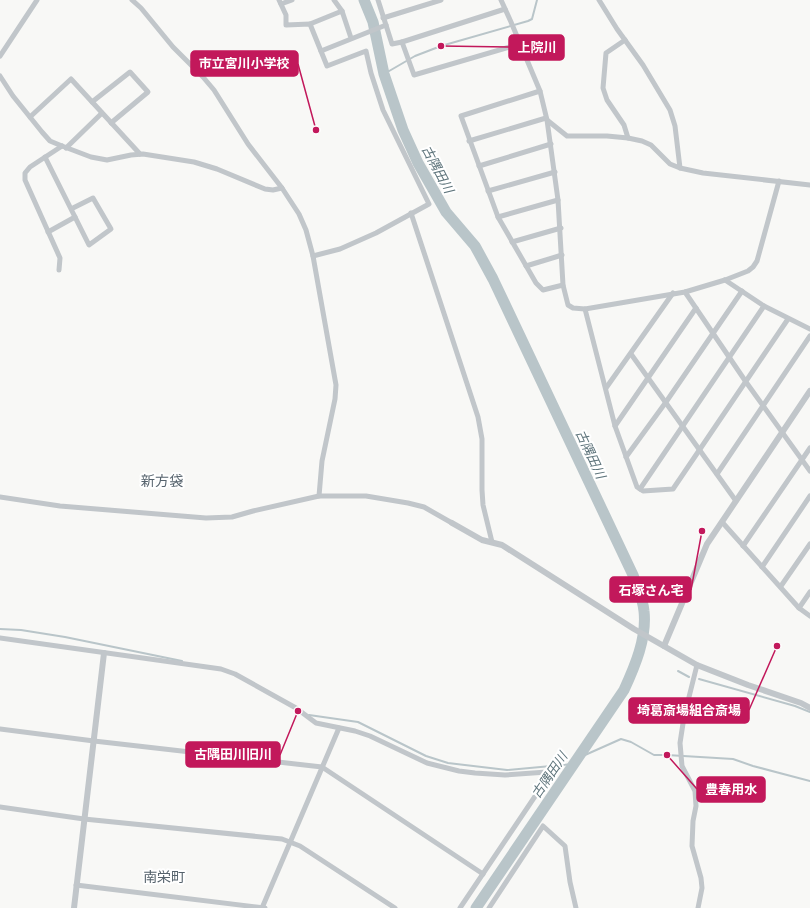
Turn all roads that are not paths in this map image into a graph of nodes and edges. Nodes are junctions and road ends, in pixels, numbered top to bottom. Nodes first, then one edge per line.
1 (37, 0) edge
2 (132, 0) edge
3 (292, 0) edge
4 (334, 0) edge
5 (378, 0) edge
6 (441, 0) edge
7 (501, 0) edge
8 (598, 0) edge
9 (280, 2) edge
10 (505, 9) junction
11 (342, 11) junction
12 (383, 18) junction
13 (310, 24) junction
14 (386, 25) junction
15 (351, 38) junction
16 (625, 40) junction
17 (402, 42) junction
18 (520, 44) junction
19 (320, 51) junction
20 (0, 56) edge
21 (0, 76) edge
22 (540, 91) junction
23 (92, 102) junction
24 (102, 113) junction
25 (30, 117) junction
26 (547, 119) junction
27 (111, 123) junction
28 (628, 138) junction
29 (469, 141) junction
30 (551, 144) junction
31 (64, 147) junction
32 (140, 154) junction
33 (45, 157) junction
34 (479, 166) junction
35 (680, 168) junction
36 (555, 172) junction
37 (779, 181) junction
38 (810, 185) edge
39 (282, 188) junction
40 (488, 191) junction
41 (558, 200) junction
42 (71, 209) junction
43 (411, 213) junction
44 (75, 217) junction
45 (498, 217) junction
46 (561, 228) junction
47 (48, 232) junction
48 (512, 242) junction
49 (562, 255) junction
50 (312, 256) junction
51 (526, 266) junction
52 (59, 270) dead end
53 (725, 280) junction
54 (563, 285) junction
55 (742, 291) junction
56 (685, 292) junction
57 (673, 293) junction
58 (764, 306) junction
59 (696, 308) junction
60 (585, 309) junction
61 (788, 319) junction
62 (810, 330) edge
63 (713, 333) junction
64 (810, 336) edge
65 (631, 354) junction
66 (729, 357) junction
67 (649, 378) junction
68 (746, 382) junction
69 (606, 388) junction
70 (810, 392) edge
71 (666, 402) junction
72 (763, 406) junction
73 (615, 426) junction
74 (683, 427) junction
75 (782, 433) junction
76 (810, 448) edge
77 (700, 451) junction
78 (626, 457) junction
79 (802, 460) junction
80 (810, 471) edge
81 (717, 474) junction
82 (640, 489) junction
83 (319, 496) junction
84 (810, 496) edge
85 (0, 498) edge
86 (736, 501) junction
87 (722, 522) junction
88 (452, 523) joint
89 (492, 542) junction
90 (810, 544) edge
91 (743, 546) junction
92 (762, 567) junction
93 (781, 586) junction
94 (810, 592) edge
95 (800, 608) junction
96 (810, 616) edge
97 (0, 638) edge
98 (664, 646) junction
99 (104, 653) junction
100 (697, 665) junction
101 (810, 708) edge
102 (0, 728) edge
103 (339, 728) junction
104 (94, 741) junction
105 (322, 767) junction
106 (0, 808) edge
107 (84, 819) junction
108 (291, 841) junction
109 (483, 874) junction
110 (76, 885) junction
111 (74, 908) edge
112 (263, 908) edge
113 (395, 908) edge
114 (460, 908) edge
115 (489, 908) edge
116 (576, 908) edge
117 (698, 908) edge

1 - 20 street
2 - 39 street
3 - 9 street
4 - 11 street
5 - 12 street
6 - 12 street
7 - 10 street
8 - 16 street
9 - 13 street
10 - 17 street
10 - 18 street
11 - 13 street
11 - 15 street
12 - 14 street
13 - 19 street
14 - 15 street
14 - 17 street
15 - 19 street
16 - 28 street
16 - 35 street
17 - 18 street
18 - 22 street
19 - 43 street
21 - 25 street
22 - 26 street
22 - 29 street
23 - 24 street
23 - 25 street
23 - 27 street
24 - 27 street
24 - 31 street
25 - 31 street
26 - 28 street
26 - 29 street
26 - 30 street
27 - 32 street
28 - 35 street
29 - 34 street
30 - 34 street
30 - 36 street
31 - 32 street
31 - 33 street
32 - 39 street
33 - 42 street
33 - 47 street
34 - 40 street
35 - 37 street
36 - 40 street
36 - 41 street
37 - 38 street
37 - 53 street
39 - 50 street
40 - 45 street
41 - 45 street
41 - 46 street
42 - 44 street
42 - 44 street
43 - 50 street
43 - 89 street
44 - 47 street
45 - 48 street
46 - 48 street
46 - 49 street
47 - 52 street
48 - 51 street
49 - 51 street
49 - 54 street
50 - 83 street
51 - 54 street
53 - 55 street
53 - 56 street
54 - 60 street
55 - 58 street
55 - 63 street
56 - 57 street
56 - 59 street
57 - 60 street
57 - 65 street
58 - 61 street
58 - 66 street
59 - 63 street
59 - 67 street
60 - 69 street
61 - 62 street
61 - 68 street
63 - 66 street
63 - 71 street
64 - 72 street
65 - 67 street
65 - 69 street
66 - 68 street
66 - 74 street
67 - 71 street
67 - 73 street
68 - 72 street
68 - 77 street
69 - 73 street
70 - 75 street
71 - 74 street
71 - 78 street
72 - 75 street
72 - 81 street
73 - 78 street
74 - 77 street
74 - 82 street
75 - 79 street
75 - 86 street
76 - 79 street
77 - 81 street
77 - 82 street
78 - 82 street
79 - 80 street
79 - 91 street
81 - 86 street
83 - 85 street
83 - 88 street
84 - 92 street
86 - 87 street
87 - 91 street
87 - 98 street
88 - 89 street
89 - 98 street
90 - 93 street
91 - 92 street
92 - 93 street
93 - 95 street
94 - 95 street
95 - 96 street
97 - 99 street
98 - 100 street
99 - 103 street
99 - 104 street
100 - 101 street
100 - 117 street
102 - 104 street
103 - 105 street
103 - 109 street
104 - 105 street
104 - 107 street
105 - 108 street
105 - 109 street
106 - 107 street
107 - 108 street
107 - 110 street
108 - 112 street
108 - 113 street
109 - 114 street
110 - 111 street
110 - 112 street
115 - 116 street

